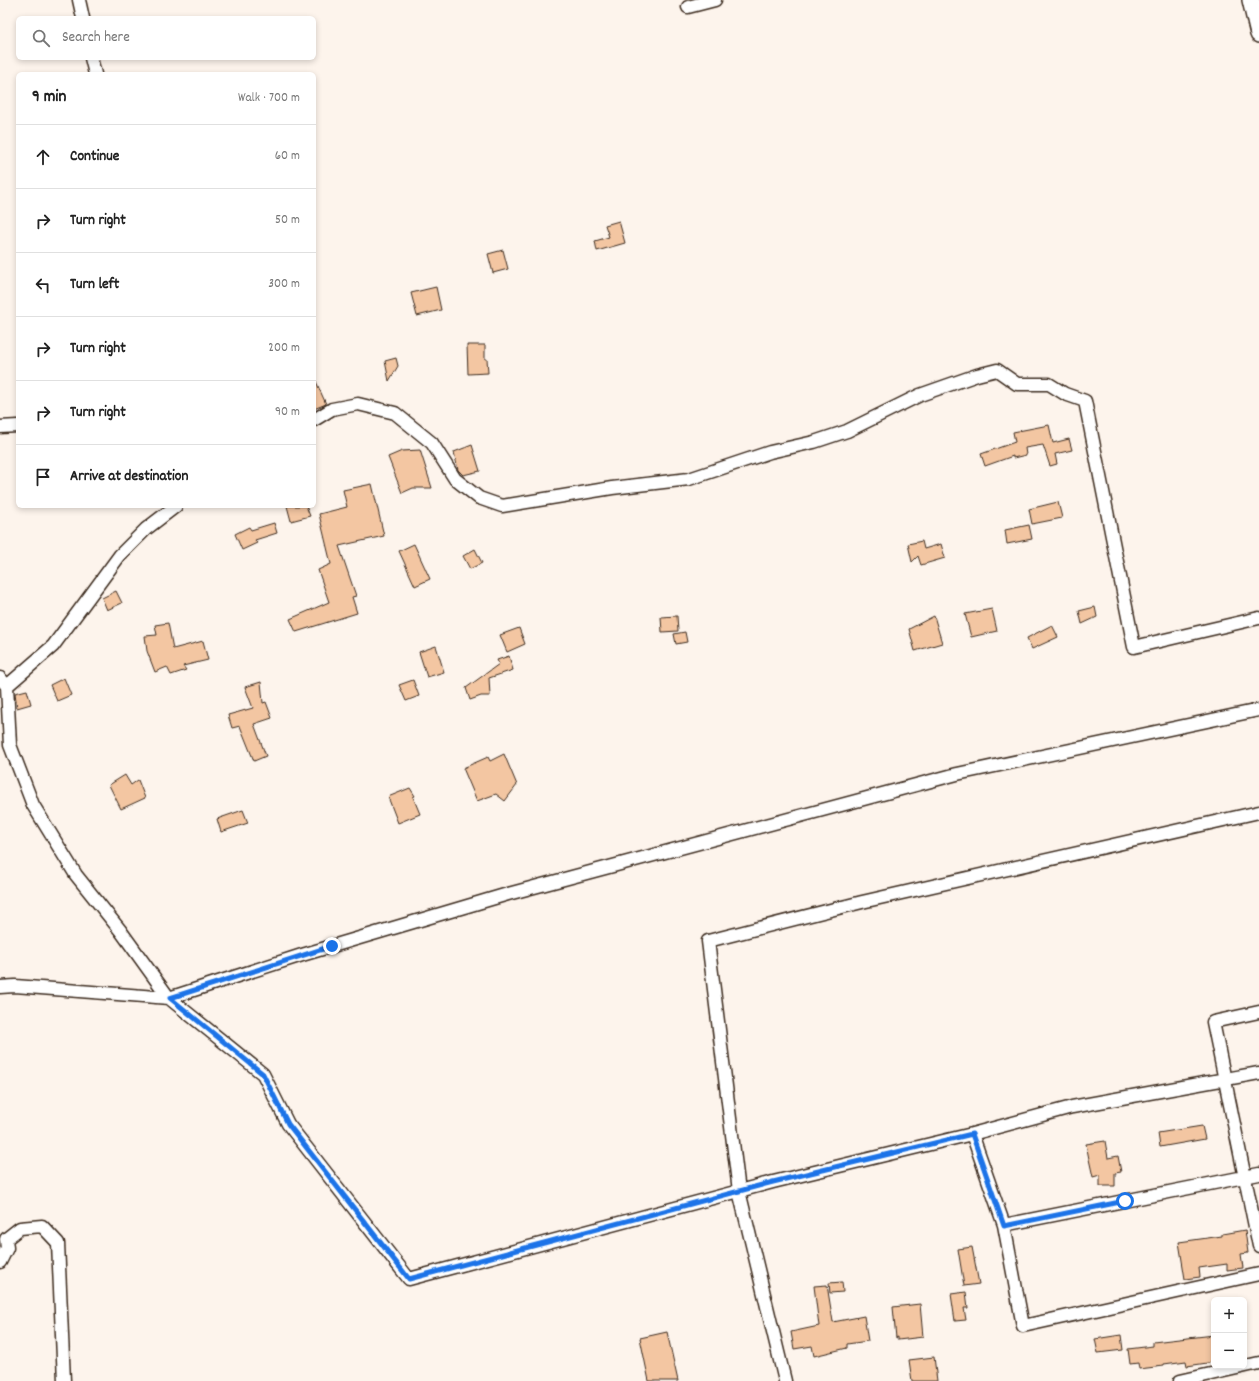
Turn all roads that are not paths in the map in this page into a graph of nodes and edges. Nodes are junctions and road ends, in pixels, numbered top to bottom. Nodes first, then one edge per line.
1 (79, 0) edge
2 (716, 0) edge
3 (1252, 0) edge
4 (688, 7) dead end
5 (82, 16) edge
6 (1259, 34) edge
7 (92, 60) edge
8 (94, 72) edge
9 (316, 419) edge
10 (16, 426) edge
11 (0, 427) edge
12 (173, 508) edge
13 (1259, 618) edge
14 (4, 682) edge
15 (1259, 710) edge
16 (1259, 812) edge
17 (0, 987) edge
18 (170, 998) junction
19 (1259, 1012) edge
20 (1259, 1073) edge
21 (1225, 1079) junction
22 (972, 1134) junction
23 (1259, 1174) edge
24 (1246, 1177) junction
25 (740, 1191) junction
26 (1004, 1226) junction
27 (1259, 1246) edge
28 (0, 1262) edge
29 (1259, 1274) edge
30 (1259, 1363) edge
31 (64, 1381) edge
32 (785, 1381) edge
33 (1180, 1381) edge

1 - 5 street
2 - 4 street
3 - 6 main road
7 - 8 street
9 - 13 street
10 - 11 street
12 - 14 street
14 - 18 street
15 - 18 street
16 - 25 street
17 - 18 street
18 - 25 street
19 - 21 street
20 - 21 street
21 - 22 street
21 - 24 street
22 - 25 street
22 - 26 street
23 - 24 street
24 - 26 street
24 - 27 street
25 - 32 street
26 - 29 street
28 - 31 street
30 - 33 street

